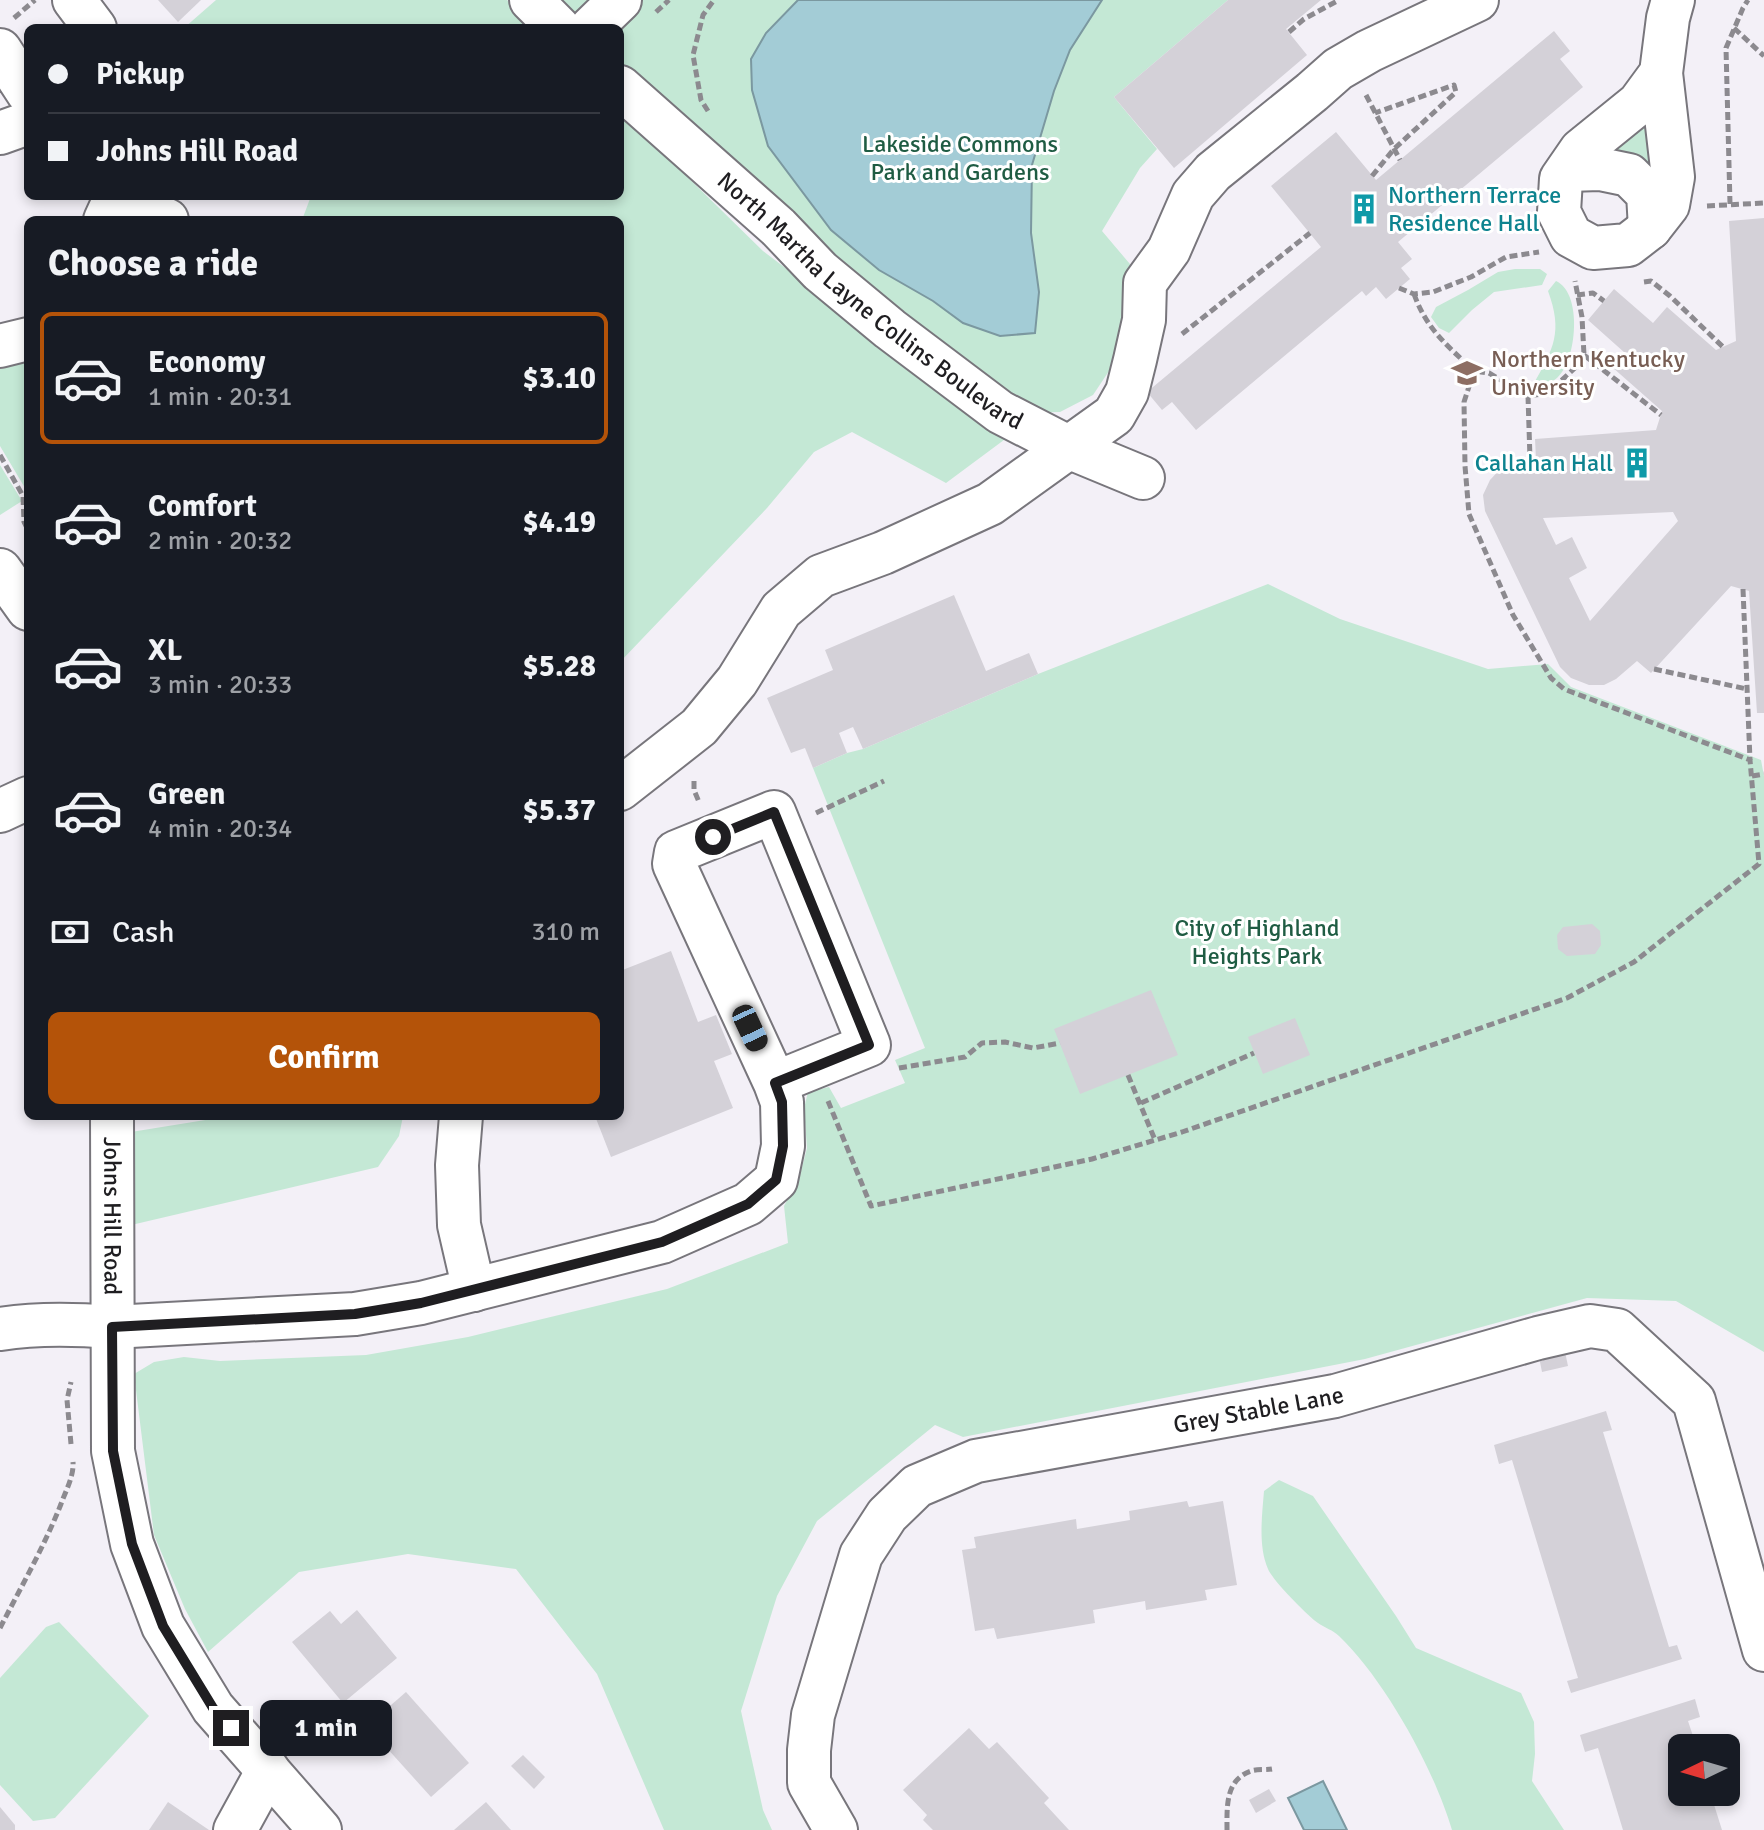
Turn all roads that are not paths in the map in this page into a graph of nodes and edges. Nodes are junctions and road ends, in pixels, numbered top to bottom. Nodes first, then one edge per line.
1 (74, 0) edge
2 (531, 0) edge
3 (620, 0) edge
4 (1477, 0) edge
5 (1673, 0) edge
6 (92, 24) edge
7 (555, 24) edge
8 (595, 24) edge
9 (0, 50) edge
10 (1661, 73) junction
11 (24, 87) edge
12 (624, 91) edge
13 (24, 124) edge
14 (0, 133) edge
15 (1568, 170) junction
16 (124, 200) edge
17 (158, 216) edge
18 (1650, 228) junction
19 (24, 340) edge
20 (0, 346) edge
21 (1068, 447) junction
22 (1143, 478) dead end
23 (0, 570) edge
24 (24, 603) edge
25 (624, 786) edge
26 (24, 800) edge
27 (0, 811) edge
28 (792, 1075) junction
29 (112, 1120) edge
30 (461, 1120) edge
31 (474, 1290) junction
32 (112, 1327) junction
33 (0, 1329) edge
34 (1764, 1650) edge
35 (268, 1770) junction
36 (235, 1830) edge
37 (320, 1830) edge
38 (836, 1830) edge

1 - 6 street
2 - 7 street
3 - 8 street
4 - 21 street
5 - 10 street
9 - 11 street
10 - 15 street
10 - 18 street
12 - 21 street, North Martha Layne Collins Boulevard
13 - 14 street
15 - 18 street
15 - 18 street
16 - 17 street
19 - 20 street
21 - 22 street, North Martha Layne Collins Boulevard
21 - 25 street
23 - 24 street
26 - 27 street
28 - 28 street
28 - 31 street
29 - 32 street, Johns Hill Road
30 - 31 street
31 - 32 street
32 - 33 street
32 - 35 street, Johns Hill Road
34 - 38 street, Grey Stable Lane
35 - 36 street
35 - 37 street, Johns Hill Road

